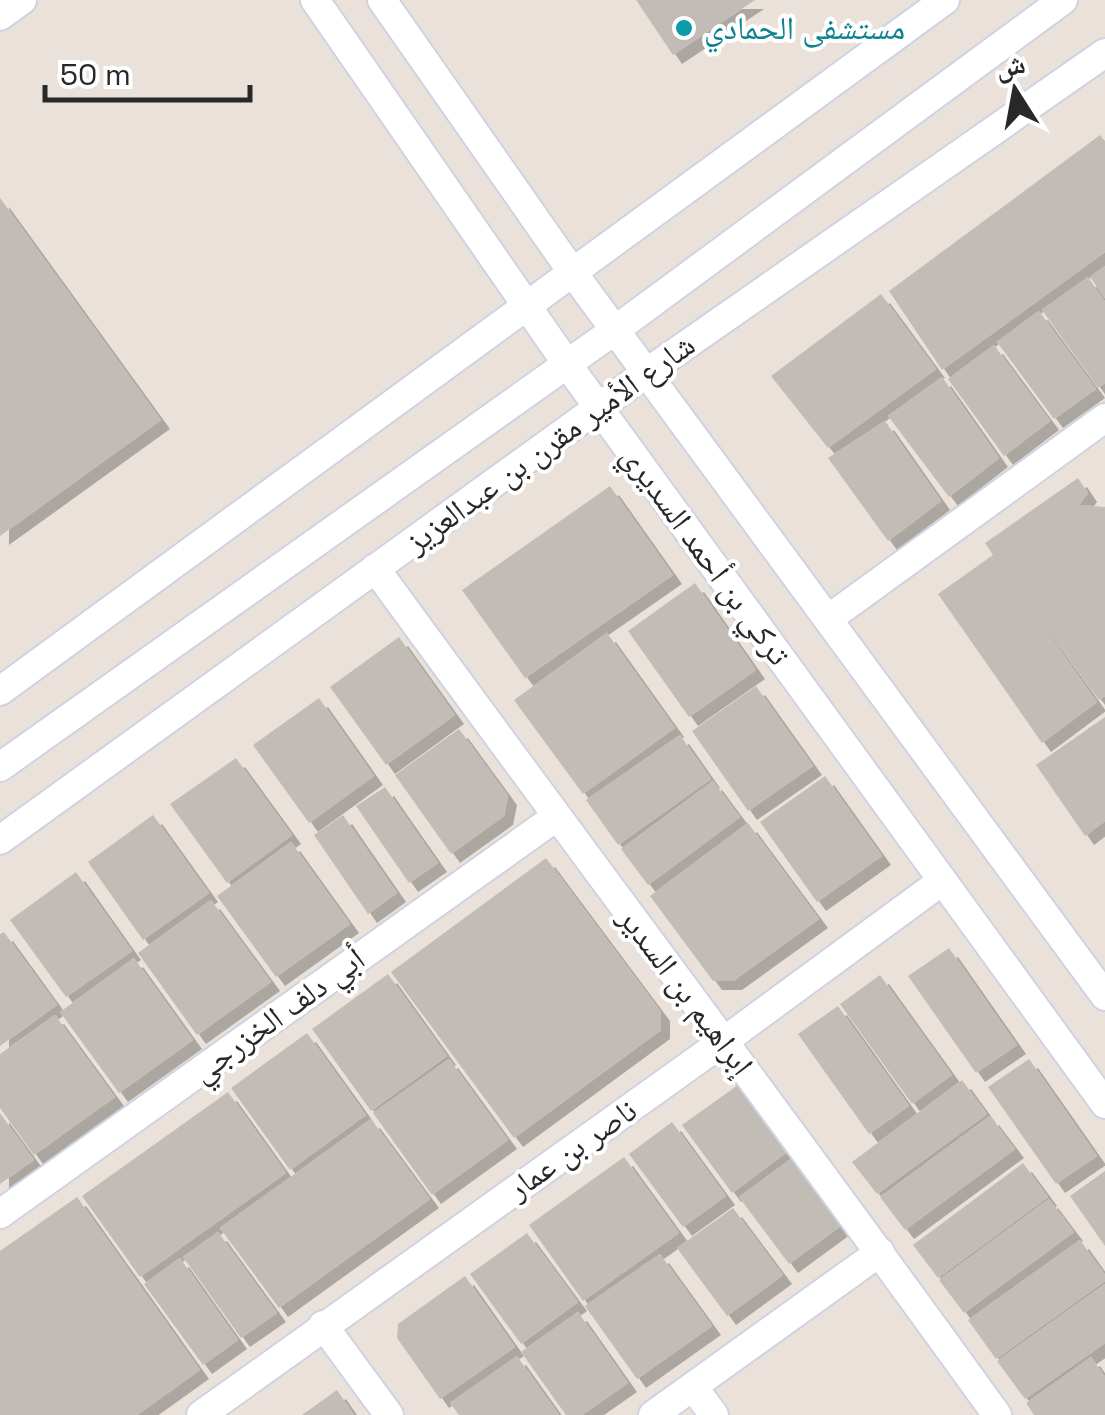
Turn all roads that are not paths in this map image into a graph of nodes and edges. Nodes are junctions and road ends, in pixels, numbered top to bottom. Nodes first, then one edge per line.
1 (22, 0) edge
2 (315, 0) edge
3 (382, 0) edge
4 (945, 0) edge
5 (1063, 0) edge
6 (0, 16) edge
7 (1105, 53) edge
8 (573, 273) junction
9 (527, 306) junction
10 (615, 330) junction
11 (568, 364) junction
12 (646, 373) junction
13 (599, 407) junction
14 (1105, 418) edge
15 (375, 568) junction
16 (828, 619) junction
17 (0, 691) edge
18 (0, 768) edge
19 (556, 817) junction
20 (0, 840) edge
21 (942, 881) junction
22 (1105, 996) edge
23 (724, 1041) junction
24 (1105, 1104) edge
25 (0, 1214) edge
26 (880, 1252) junction
27 (324, 1325) junction
28 (693, 1387) junction
29 (200, 1415) edge
30 (389, 1415) edge
31 (652, 1415) edge
32 (714, 1415) edge
33 (997, 1415) edge

1 - 6 street
2 - 9 street, تركي بن أحمد السديري
3 - 8 street, تركي بن أحمد السديري
4 - 8 street
5 - 10 street, شارع الأمير مقرن بن عبدالعزيز
7 - 12 street, شارع الأمير مقرن بن عبدالعزيز
8 - 9 street
8 - 10 street, تركي بن أحمد السديري
9 - 11 street, تركي بن أحمد السديري
9 - 17 street
10 - 11 street, شارع الأمير مقرن بن عبدالعزيز
10 - 12 street, تركي بن أحمد السديري
11 - 13 street, تركي بن أحمد السديري
11 - 18 street, شارع الأمير مقرن بن عبدالعزيز
12 - 13 street, شارع الأمير مقرن بن عبدالعزيز
12 - 16 street, تركي بن أحمد السديري
13 - 15 street, شارع الأمير مقرن بن عبدالعزيز
13 - 21 street, تركي بن أحمد السديري
14 - 16 street
15 - 19 street, إبراهيم بن السدير
15 - 20 street, شارع الأمير مقرن بن عبدالعزيز
16 - 22 street, تركي بن أحمد السديري
19 - 23 street, إبراهيم بن السدير
19 - 25 street, أبي دلف الخزرجي
21 - 23 street, ناصر بن عمار
21 - 24 street, تركي بن أحمد السديري
23 - 26 street, إبراهيم بن السدير
23 - 27 street, ناصر بن عمار
26 - 28 street
26 - 33 street, إبراهيم بن السدير
27 - 29 street, ناصر بن عمار
27 - 30 street
28 - 31 street
28 - 32 street

